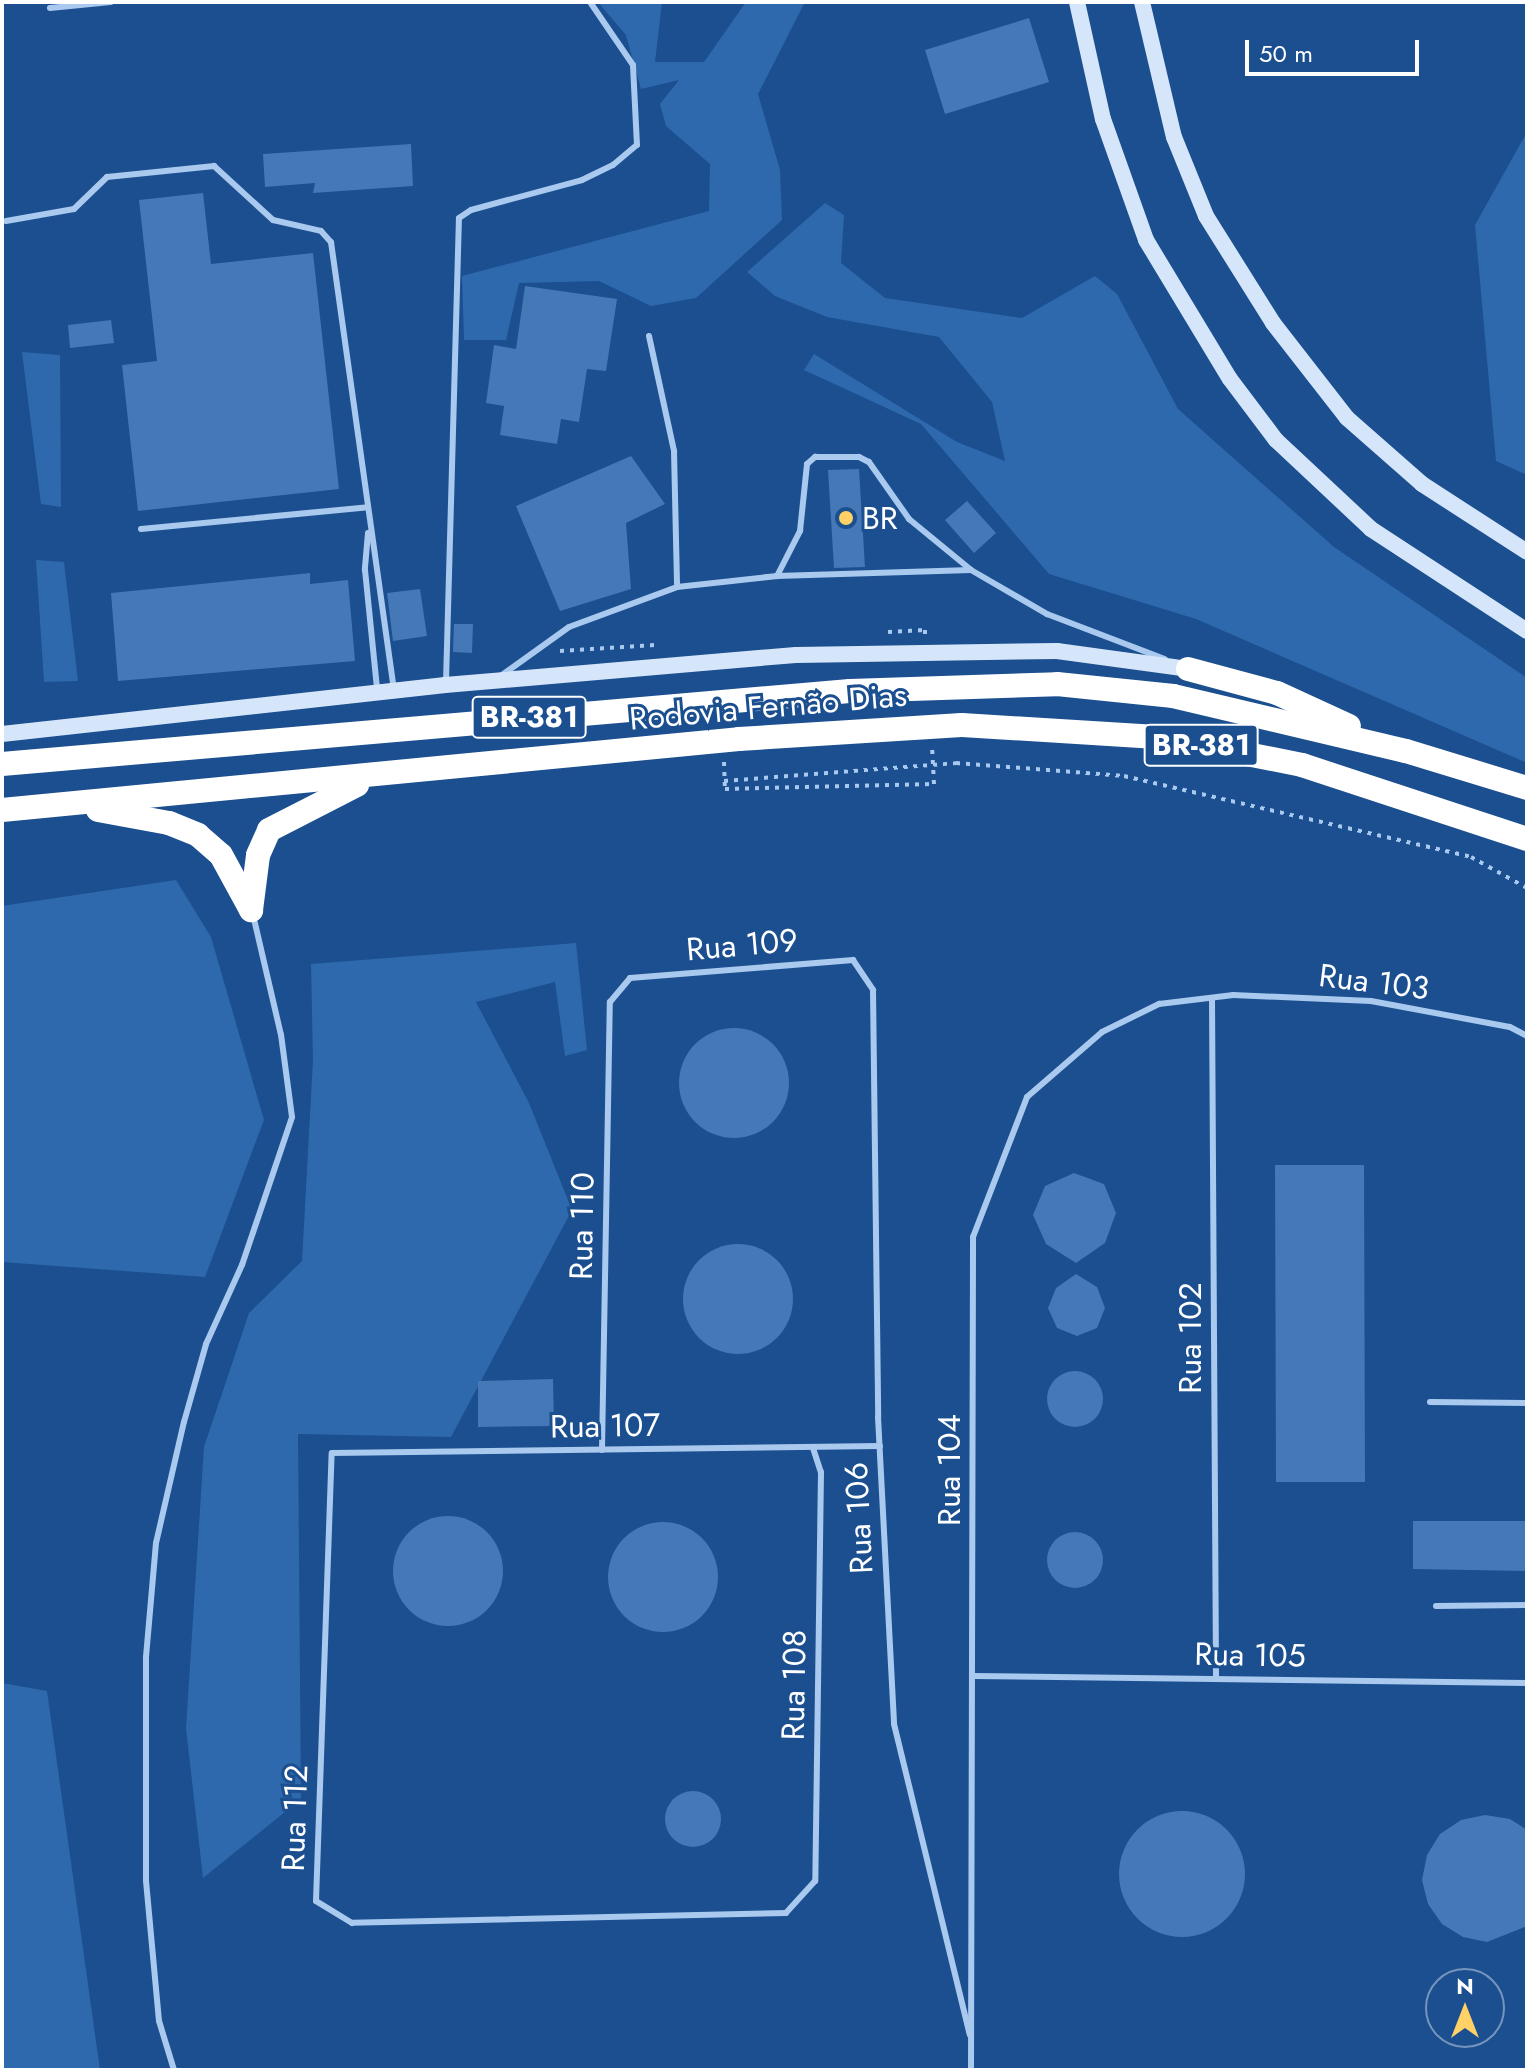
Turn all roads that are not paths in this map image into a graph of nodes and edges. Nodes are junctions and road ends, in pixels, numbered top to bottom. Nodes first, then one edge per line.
1 (111, 2) edge
2 (590, 2) edge
3 (1077, 2) edge
4 (1142, 2) edge
5 (50, 8) dead end
6 (6, 221) dead end
7 (649, 336) dead end
8 (368, 507) junction
9 (369, 521) junction
10 (141, 529) dead end
11 (1527, 552) edge
12 (971, 570) junction
13 (777, 576) junction
14 (677, 587) junction
15 (1527, 631) edge
16 (1188, 669) junction
17 (493, 681) junction
18 (445, 685) junction
19 (394, 691) junction
20 (377, 693) junction
21 (2, 734) edge
22 (1406, 751) junction
23 (2, 764) edge
24 (377, 776) junction
25 (1527, 788) edge
26 (68, 804) junction
27 (2, 810) edge
28 (1527, 839) edge
29 (251, 910) junction
30 (873, 990) joint
31 (1212, 998) junction
32 (610, 1002) joint
33 (1527, 1036) edge
34 (1430, 1402) dead end
35 (1527, 1403) edge
36 (880, 1446) junction
37 (813, 1448) junction
38 (602, 1450) junction
39 (332, 1453) joint
40 (1527, 1605) edge
41 (1436, 1606) dead end
42 (973, 1676) junction
43 (1216, 1679) junction
44 (1527, 1683) edge
45 (786, 1913) joint
46 (970, 2035) junction
47 (174, 2070) edge
48 (971, 2070) edge

1 - 5 lane
2 - 18 lane
3 - 15 main road
4 - 11 main road
6 - 8 lane
7 - 14 lane
8 - 9 lane
8 - 10 lane
9 - 19 lane
9 - 20 lane
12 - 13 lane
12 - 13 lane
12 - 16 lane
13 - 14 lane
14 - 17 lane
16 - 17 main road, Rodovia Fernão Dias / BR-381
16 - 22 highway, BR-381
17 - 18 main road, Rodovia Fernão Dias / BR-381
18 - 19 main road, Rodovia Fernão Dias / BR-381
19 - 20 main road, Rodovia Fernão Dias / BR-381
20 - 21 main road, Rodovia Fernão Dias / BR-381
22 - 23 highway, Rodovia Fernão Dias / BR-381
22 - 25 highway, Rodovia Fernão Dias / BR-381
24 - 26 highway, Rodovia Fernão Dias / BR-381
24 - 28 highway, Rodovia Fernão Dias / BR-381
24 - 29 highway
26 - 27 highway, Rodovia Fernão Dias / BR-381
26 - 29 highway, BR-381
29 - 47 lane
30 - 32 lane, Rua 109
30 - 36 lane, Rua 106
31 - 33 lane, Rua 103
31 - 42 lane, Rua 104
31 - 43 lane, Rua 102
32 - 38 lane, Rua 110
34 - 35 lane
36 - 37 lane, Rua 107
36 - 46 lane, Rua 106
37 - 38 lane, Rua 107
37 - 45 lane, Rua 108
38 - 39 lane, Rua 107
39 - 45 lane, Rua 112
40 - 41 lane
42 - 43 lane, Rua 105
42 - 46 lane, Rua 104
43 - 44 lane, Rua 105
46 - 48 lane, Rua 104

